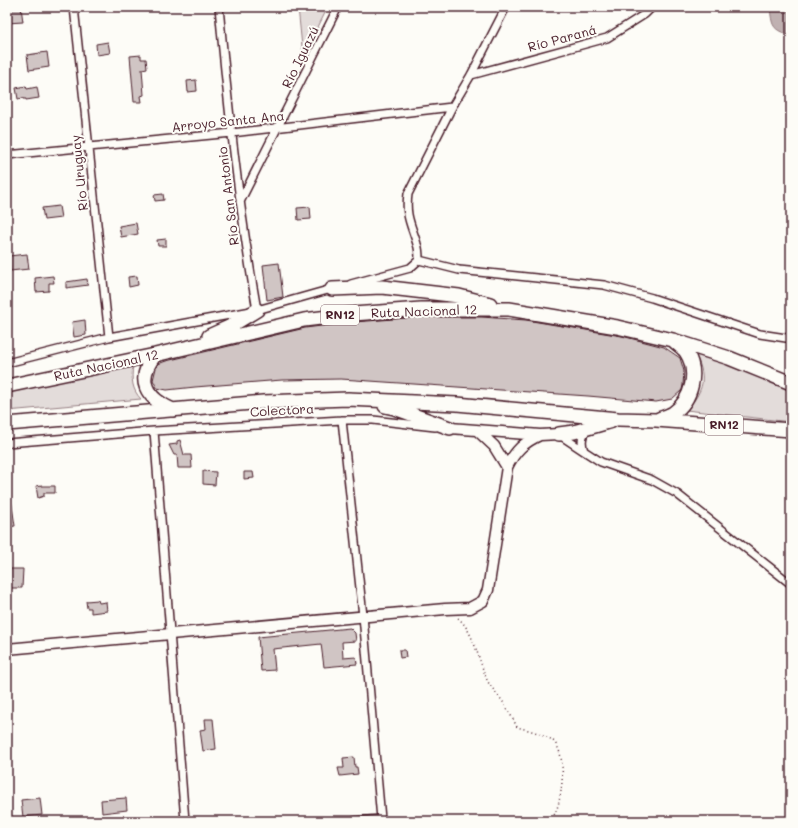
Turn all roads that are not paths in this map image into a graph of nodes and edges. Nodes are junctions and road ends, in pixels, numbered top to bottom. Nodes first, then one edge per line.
1 (74, 7) edge
2 (219, 7) edge
3 (338, 7) edge
4 (506, 7) edge
5 (652, 7) edge
6 (471, 75) junction
7 (452, 108) junction
8 (278, 128) junction
9 (232, 133) junction
10 (88, 147) junction
11 (7, 155) edge
12 (240, 203) junction
13 (419, 260) junction
14 (332, 289) junction
15 (509, 309) junction
16 (257, 310) junction
17 (109, 337) junction
18 (791, 337) edge
19 (673, 340) junction
20 (174, 350) junction
21 (155, 355) junction
22 (7, 363) edge
23 (791, 383) edge
24 (7, 386) edge
25 (348, 399) junction
26 (173, 410) junction
27 (618, 419) junction
28 (342, 420) junction
29 (656, 420) junction
30 (7, 424) edge
31 (450, 428) junction
32 (589, 428) junction
33 (791, 430) edge
34 (154, 431) junction
35 (478, 431) junction
36 (559, 434) junction
37 (540, 435) junction
38 (7, 444) edge
39 (584, 452) junction
40 (507, 467) junction
41 (791, 584) edge
42 (363, 616) junction
43 (170, 634) junction
44 (7, 649) edge
45 (185, 821) edge
46 (354, 821) edge

1 - 10 street, Río Uruguay
2 - 9 street, Río San Antonio
3 - 8 street, Río Iguazú
4 - 6 street
5 - 6 street, Río Paraná
6 - 7 street
7 - 8 street, Arroyo Santa Ana
7 - 13 street
8 - 9 street, Arroyo Santa Ana
8 - 12 street, Río Iguazú
9 - 10 street, Arroyo Santa Ana
9 - 12 street, Río San Antonio
10 - 11 street, Arroyo Santa Ana
10 - 17 street, Río Uruguay
12 - 16 street, Río San Antonio
13 - 14 street
13 - 18 street
14 - 15 highway
14 - 16 street
15 - 19 highway, Ruta Nacional 12 / RN12
15 - 20 highway, Ruta Nacional 12 / RN12
16 - 17 street
16 - 20 highway
17 - 22 street
19 - 23 highway, Ruta Nacional 12 / RN12
19 - 29 highway
20 - 21 highway, Ruta Nacional 12 / RN12
21 - 24 highway, Ruta Nacional 12 / RN12
21 - 26 highway
25 - 26 highway, RN12
25 - 27 highway, RN12
25 - 31 highway
26 - 30 highway, RN12
27 - 29 highway, RN12
27 - 32 highway
28 - 31 street, Colectora
28 - 34 street, Colectora
28 - 42 street
29 - 33 highway, RN12
31 - 35 main road, Colectora
32 - 36 highway
32 - 39 street
34 - 38 street, Colectora
34 - 43 street
35 - 37 main road, Colectora
35 - 40 main road
36 - 37 main road, Colectora
36 - 39 street
37 - 40 main road
39 - 41 street
40 - 42 main road
42 - 43 main road
42 - 46 street
43 - 44 main road
43 - 45 street

